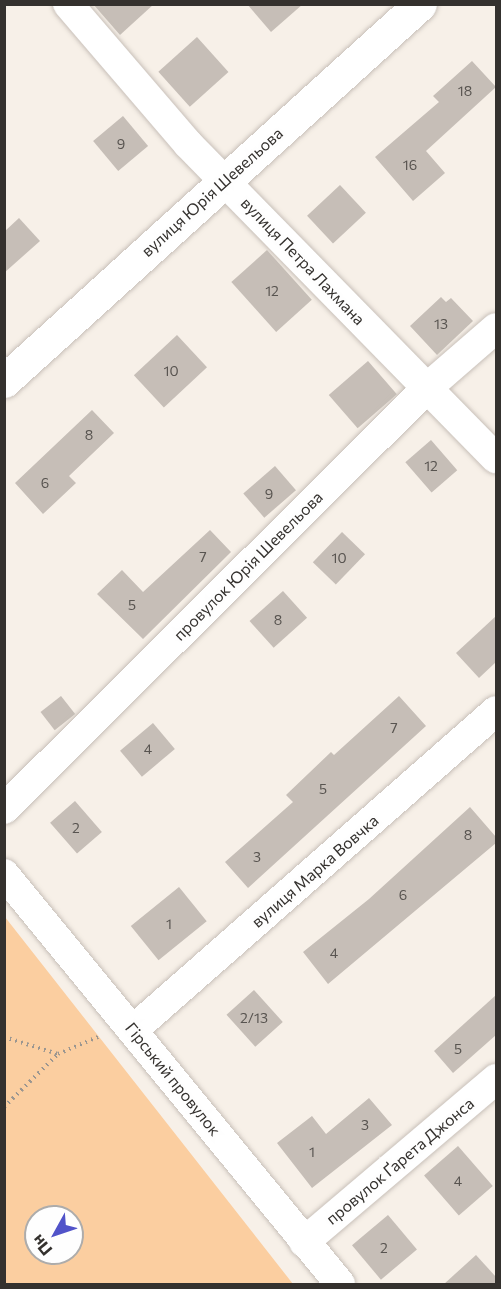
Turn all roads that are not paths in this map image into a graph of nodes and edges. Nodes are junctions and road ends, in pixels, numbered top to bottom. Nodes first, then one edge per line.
1 (68, 4) edge
2 (420, 4) edge
3 (225, 180) junction
4 (496, 328) edge
5 (4, 381) edge
6 (427, 388) junction
7 (496, 458) edge
8 (496, 711) edge
9 (4, 809) edge
10 (4, 874) edge
11 (133, 1030) junction
12 (496, 1079) edge
13 (304, 1242) junction
14 (340, 1284) edge

1 - 3 street, вулиця Петра Лахмана
2 - 3 street, вулиця Юрія Шевельова
3 - 5 street, вулиця Юрія Шевельова
3 - 6 street, вулиця Петра Лахмана
4 - 6 street, провулок Юрія Шевельова
6 - 7 street, вулиця Петра Лахмана
6 - 9 street, провулок Юрія Шевельова
8 - 11 street, вулиця Марка Вовчка
10 - 11 street, Гірський провулок
11 - 13 street, Гірський провулок
12 - 13 street, провулок Ґарета Джонса
13 - 14 street, Гірський провулок

